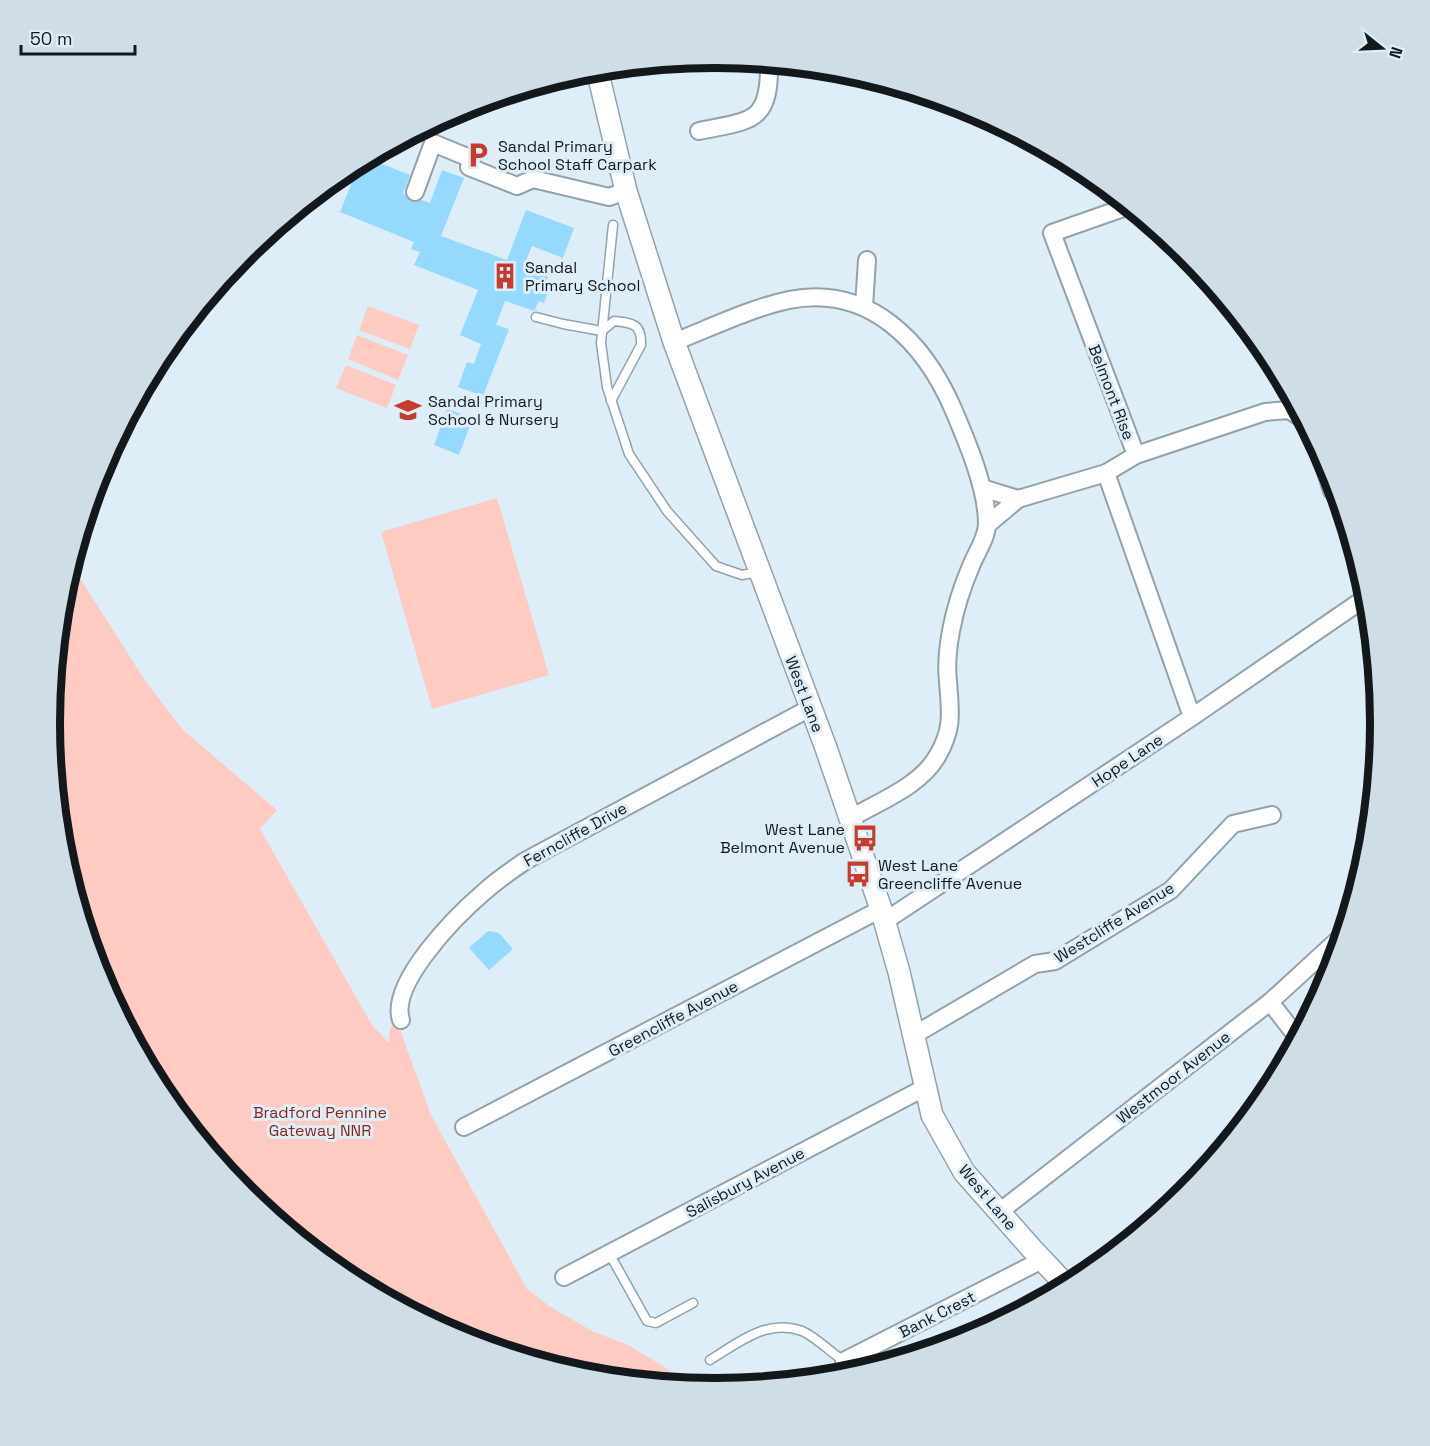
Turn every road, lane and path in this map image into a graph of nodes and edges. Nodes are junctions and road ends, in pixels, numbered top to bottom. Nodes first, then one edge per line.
1 (768, 70) edge
2 (599, 79) edge
3 (699, 131) dead end
4 (626, 191) junction
5 (415, 192) dead end
6 (1121, 209) edge
7 (613, 225) dead end
8 (867, 260) dead end
9 (864, 306) junction
10 (536, 316) dead end
11 (602, 331) junction
12 (674, 342) junction
13 (611, 401) junction
14 (1290, 411) edge
15 (1136, 455) junction
16 (1106, 473) junction
17 (982, 488) junction
18 (1018, 500) junction
19 (987, 525) junction
20 (759, 572) junction
21 (1358, 603) edge
22 (810, 708) junction
23 (1192, 717) junction
24 (1272, 815) dead end
25 (851, 818) junction
26 (883, 915) junction
27 (1330, 947) edge
28 (1270, 1002) junction
29 (401, 1020) dead end
30 (1293, 1031) edge
31 (914, 1035) junction
32 (926, 1087) junction
33 (464, 1127) dead end
34 (999, 1212) junction
35 (609, 1253) junction
36 (1042, 1260) junction
37 (564, 1277) dead end
38 (1060, 1279) edge
39 (693, 1303) dead end
40 (710, 1359) dead end
41 (857, 1362) edge
42 (845, 1365) edge

1 - 3 street
2 - 4 street, West Lane
4 - 5 street
4 - 12 street, West Lane
6 - 15 street, Belmont Rise
7 - 11 lane
8 - 9 street
9 - 12 street
9 - 17 street
10 - 11 lane
11 - 13 lane
11 - 13 lane
12 - 20 street, West Lane
13 - 20 lane
14 - 15 street
15 - 16 street, Belmont Rise
16 - 18 street, Belmont Rise
16 - 23 street
17 - 18 street
17 - 19 street
18 - 19 street
19 - 25 street
20 - 22 street, West Lane
21 - 23 street, Hope Lane
22 - 25 street, West Lane
22 - 29 street, Ferncliffe Drive
23 - 26 street, Hope Lane
24 - 31 street, Westcliffe Avenue
25 - 26 street, West Lane
26 - 31 street, West Lane
26 - 33 street, Greencliffe Avenue
27 - 28 street, Westmoor Avenue
28 - 30 street
28 - 34 street, Westmoor Avenue
31 - 32 street, West Lane
32 - 34 street, West Lane
32 - 35 street, Salisbury Avenue
34 - 36 street, West Lane
35 - 37 street, Salisbury Avenue
35 - 39 lane
36 - 38 street, West Lane
36 - 41 street, Bank Crest
40 - 42 lane

